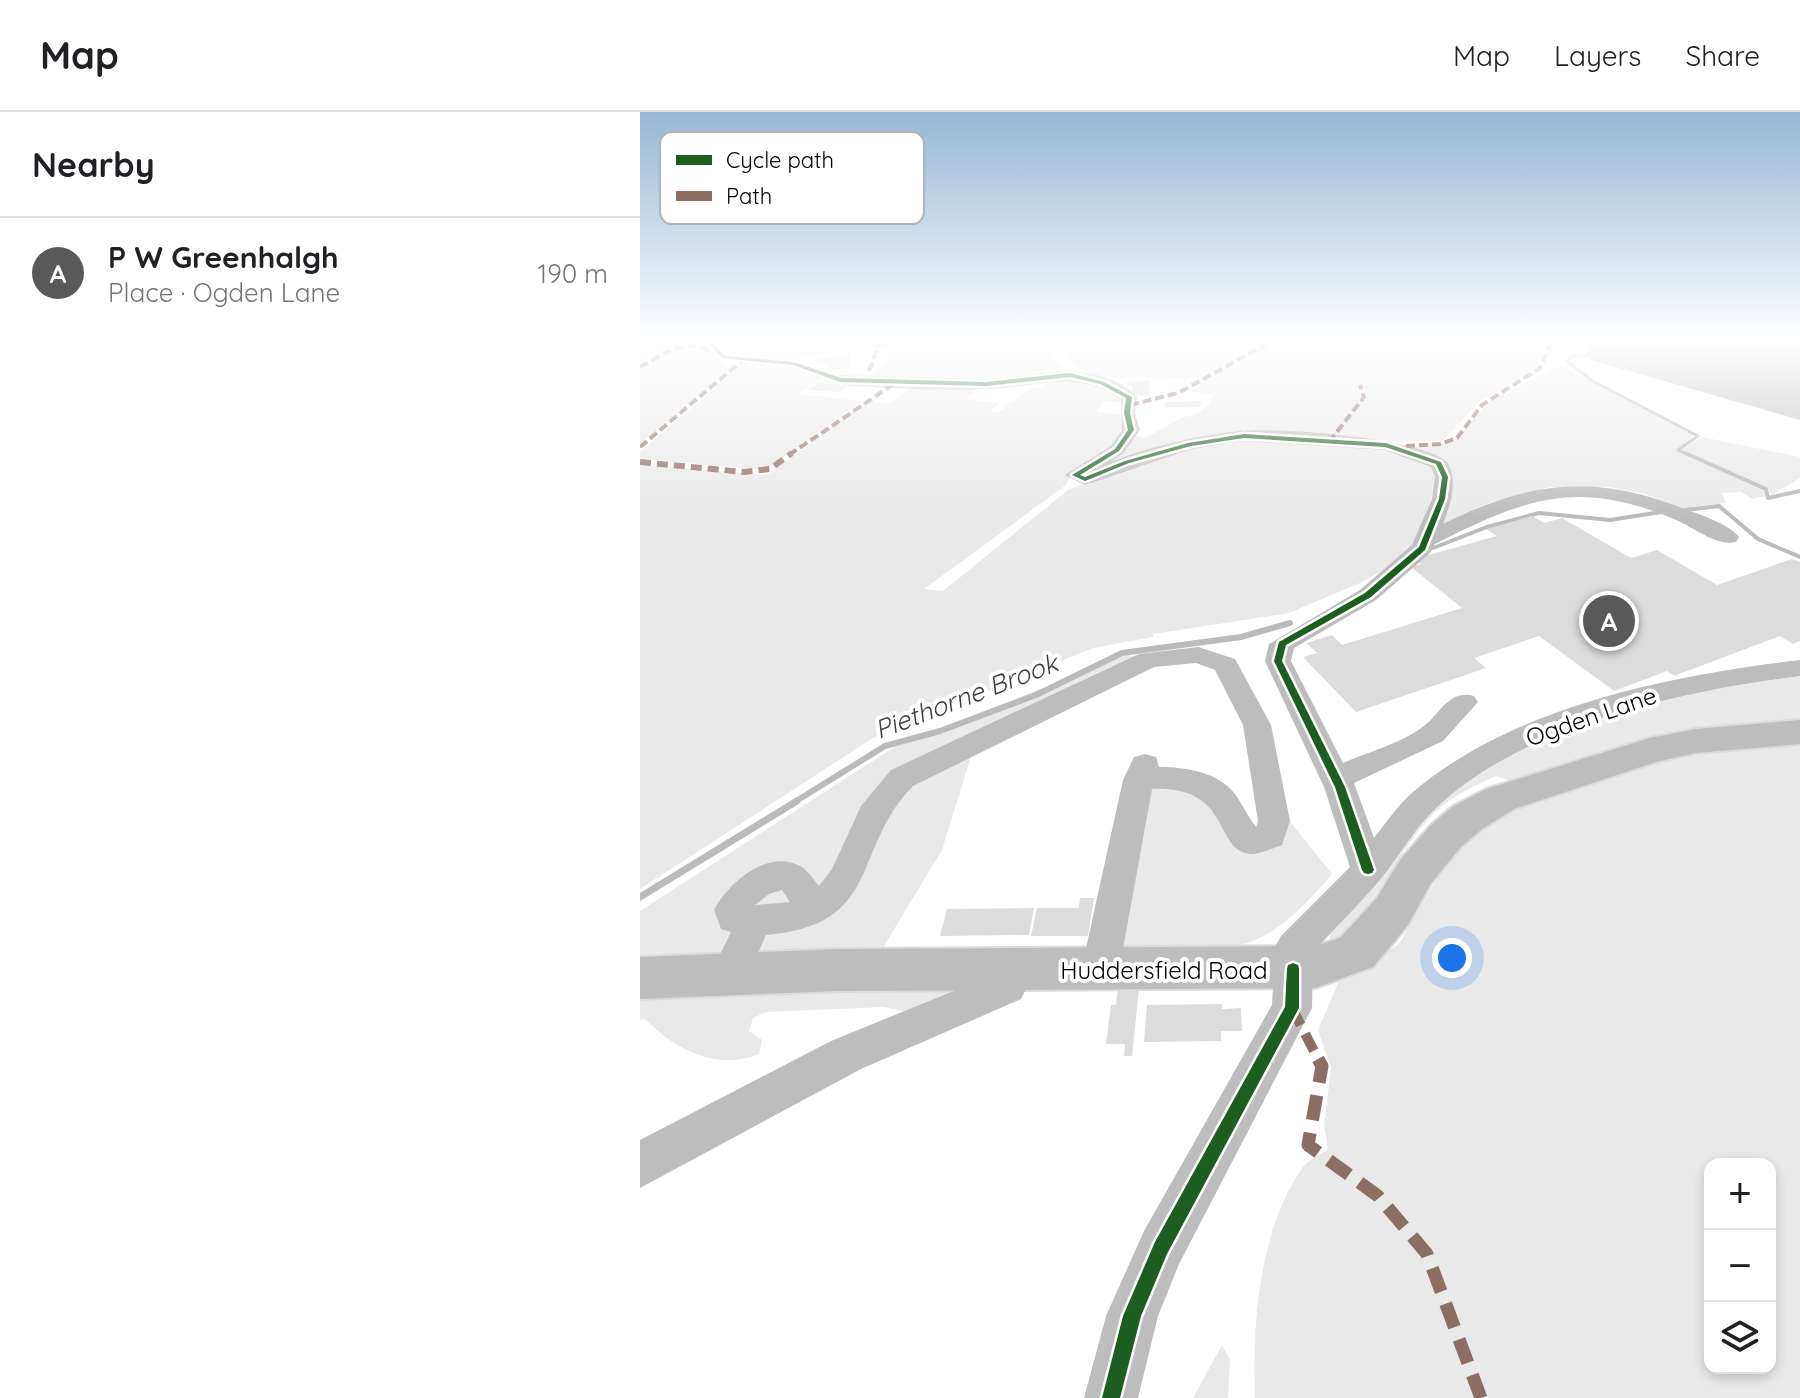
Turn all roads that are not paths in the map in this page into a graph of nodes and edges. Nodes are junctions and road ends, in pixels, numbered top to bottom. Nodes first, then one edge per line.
1 (1129, 400) edge
2 (1728, 537) dead end
3 (1426, 540) junction
4 (1800, 668) edge
5 (1464, 702) dead end
6 (1800, 732) edge
7 (1336, 779) junction
8 (1368, 870) junction
9 (817, 910) junction
10 (754, 922) junction
11 (1017, 969) junction
12 (1293, 969) junction
13 (1100, 971) junction
14 (730, 973) junction
15 (640, 978) edge
16 (640, 1165) edge
17 (1111, 1398) edge

1 - 3 street
2 - 3 street
3 - 7 street
4 - 8 street, Ogden Lane
5 - 7 street
6 - 12 main road, Huddersfield Road
7 - 8 street
8 - 12 street, Ogden Lane
9 - 10 street
9 - 10 street
9 - 13 street
10 - 14 street
11 - 13 main road, Huddersfield Road
11 - 14 main road, Huddersfield Road
11 - 16 street
12 - 13 main road, Huddersfield Road
12 - 17 street, Ogden Lane
14 - 15 main road, Huddersfield Road

